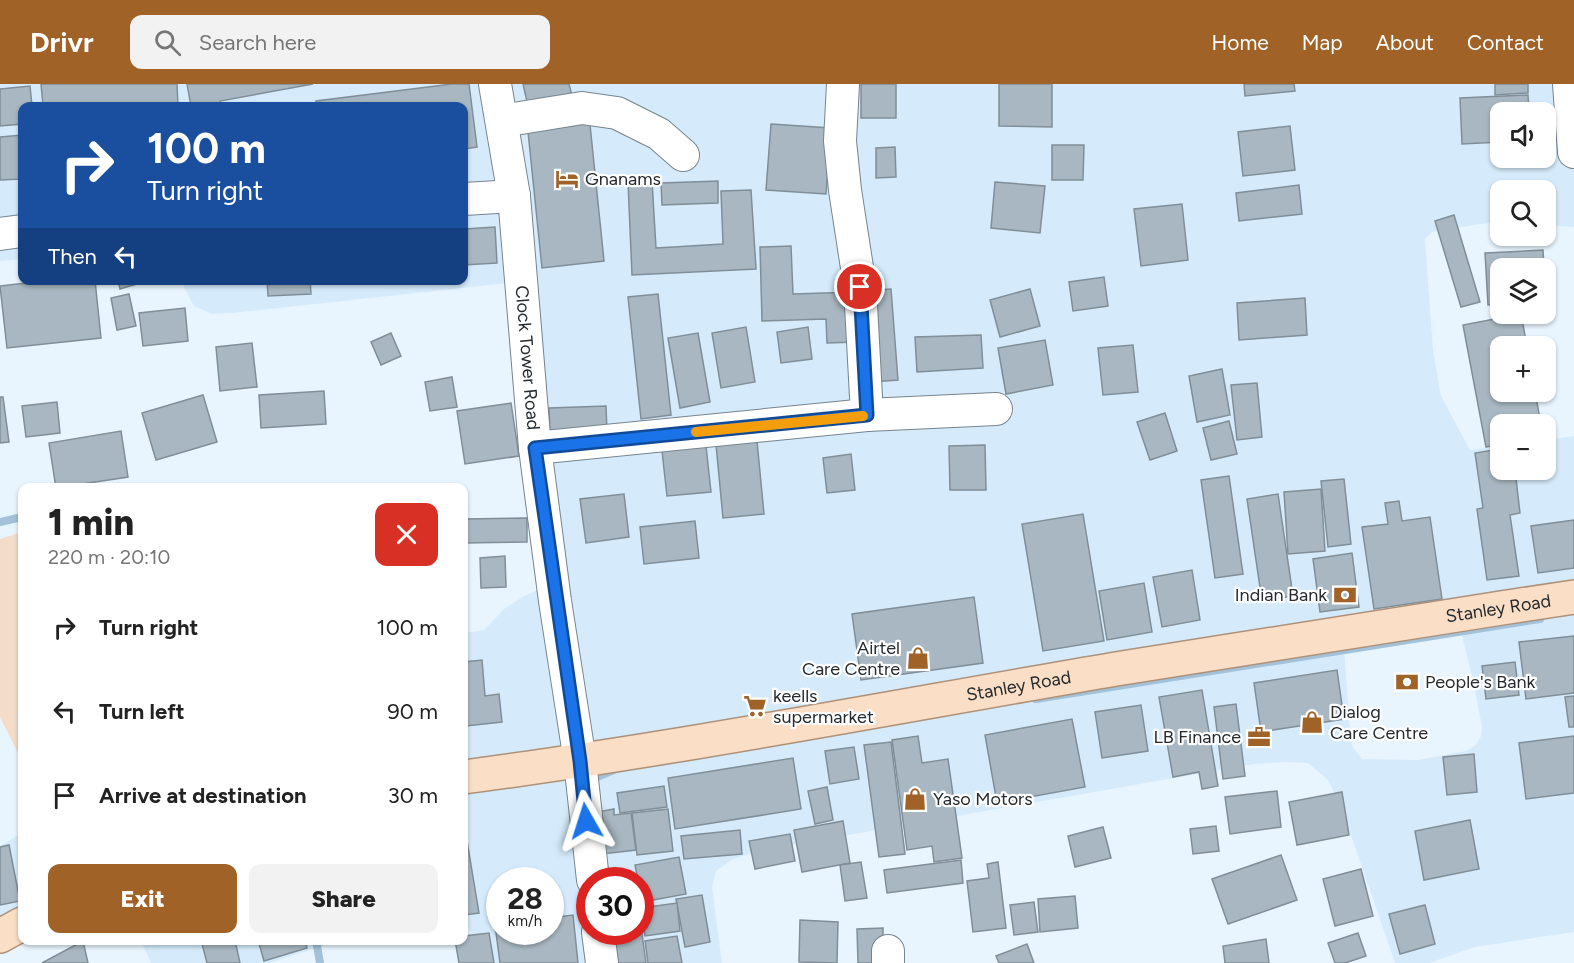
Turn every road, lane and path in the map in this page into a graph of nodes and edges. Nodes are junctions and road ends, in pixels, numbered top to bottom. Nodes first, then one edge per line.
1 (495, 84) edge
2 (843, 84) edge
3 (1569, 84) edge
4 (502, 121) junction
5 (1574, 152) edge
6 (683, 155) dead end
7 (514, 196) junction
8 (468, 199) edge
9 (18, 232) edge
10 (0, 234) edge
11 (996, 409) dead end
12 (867, 415) junction
13 (535, 448) junction
14 (1574, 597) edge
15 (580, 761) junction
16 (468, 776) edge
17 (592, 867) edge
18 (18, 926) edge
19 (0, 936) edge
20 (600, 945) edge
21 (602, 963) edge

1 - 4 street, Clock Tower Road
2 - 12 street
3 - 5 street
4 - 6 street
4 - 7 street, Clock Tower Road
7 - 8 street
7 - 13 street, Clock Tower Road
9 - 10 street
11 - 12 street
12 - 13 street
13 - 15 street, Clock Tower Road
14 - 15 main road, Stanley Road
15 - 16 main road, Stanley Road
15 - 17 street, Clock Tower Road
18 - 19 main road
20 - 21 street

